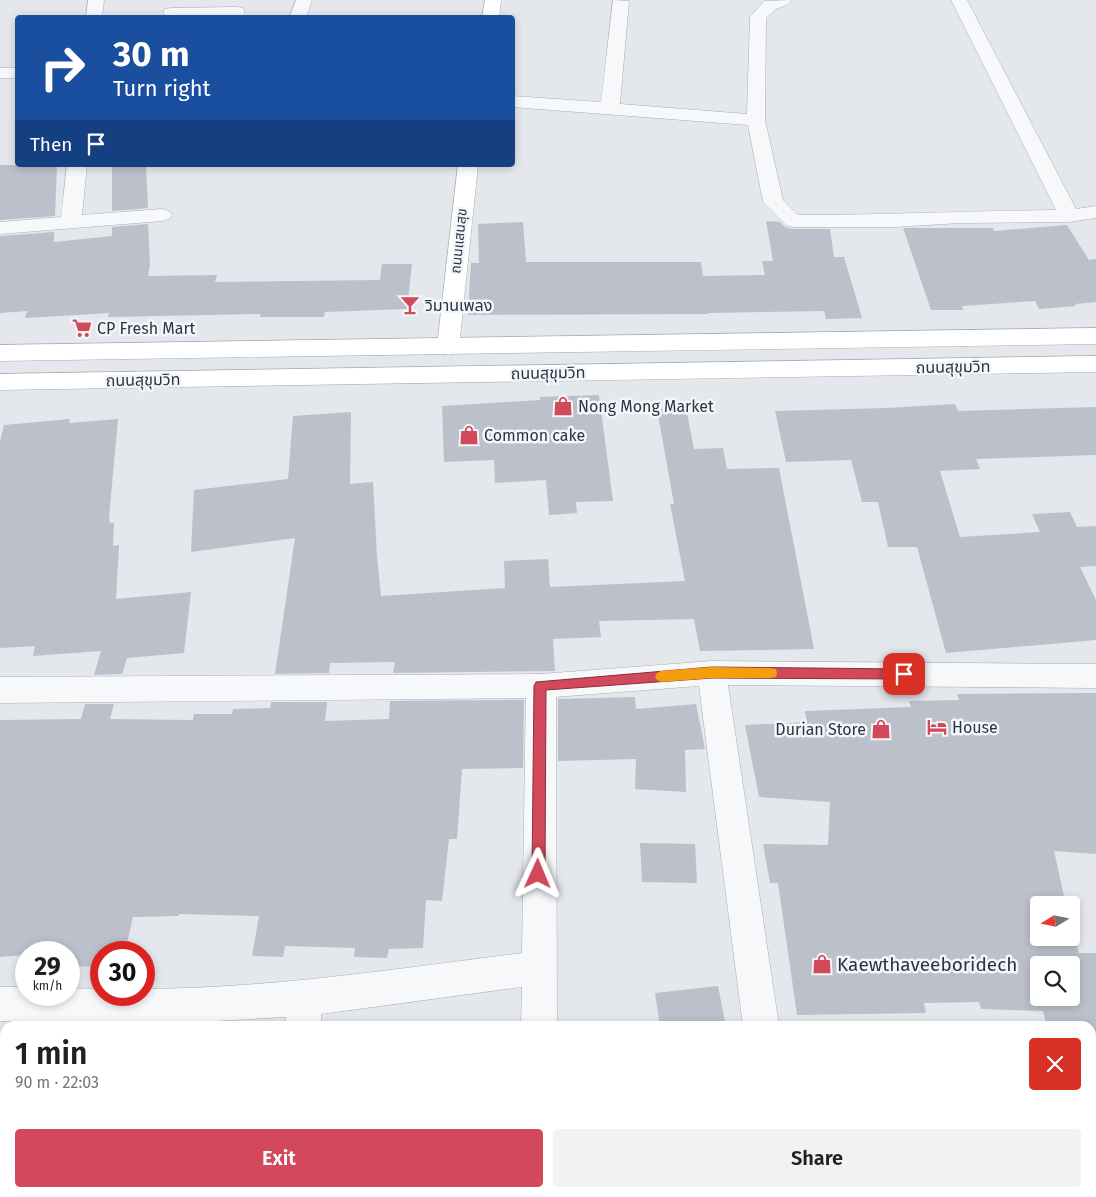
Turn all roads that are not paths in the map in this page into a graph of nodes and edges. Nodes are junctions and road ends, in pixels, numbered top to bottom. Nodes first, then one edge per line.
1 (96, 0) edge
2 (304, 0) edge
3 (493, 0) edge
4 (621, 0) edge
5 (783, 0) edge
6 (959, 0) edge
7 (172, 10) edge
8 (237, 12) dead end
9 (94, 15) edge
10 (298, 15) edge
11 (490, 15) edge
12 (15, 73) edge
13 (0, 74) edge
14 (515, 101) edge
15 (610, 108) junction
16 (756, 120) junction
17 (77, 167) edge
18 (468, 167) edge
19 (1096, 212) edge
20 (162, 214) dead end
21 (1069, 216) junction
22 (71, 222) junction
23 (0, 228) edge
24 (1096, 336) edge
25 (448, 347) junction
26 (0, 353) edge
27 (1096, 364) edge
28 (0, 382) edge
29 (712, 672) junction
30 (1096, 676) edge
31 (540, 686) junction
32 (0, 690) edge
33 (538, 968) junction
34 (0, 1004) edge
35 (303, 1012) edge
36 (113, 1017) edge
37 (538, 1021) edge
38 (760, 1021) edge

1 - 9 street
2 - 10 street
3 - 11 main road
4 - 15 street
5 - 16 street
6 - 21 street
7 - 8 street
12 - 13 street
14 - 15 street
15 - 16 street
16 - 21 street
17 - 22 street
18 - 25 main road, ถนนแสนสุข
19 - 21 street
20 - 22 street
22 - 23 street
24 - 25 main road, ถนนสุขุมวิท
25 - 26 main road, ถนนสุขุมวิท
27 - 28 main road, ถนนสุขุมวิท
29 - 30 street
29 - 31 street
29 - 38 street
31 - 32 street
31 - 33 street
33 - 35 street
33 - 37 street
34 - 36 street
35 - 36 street

